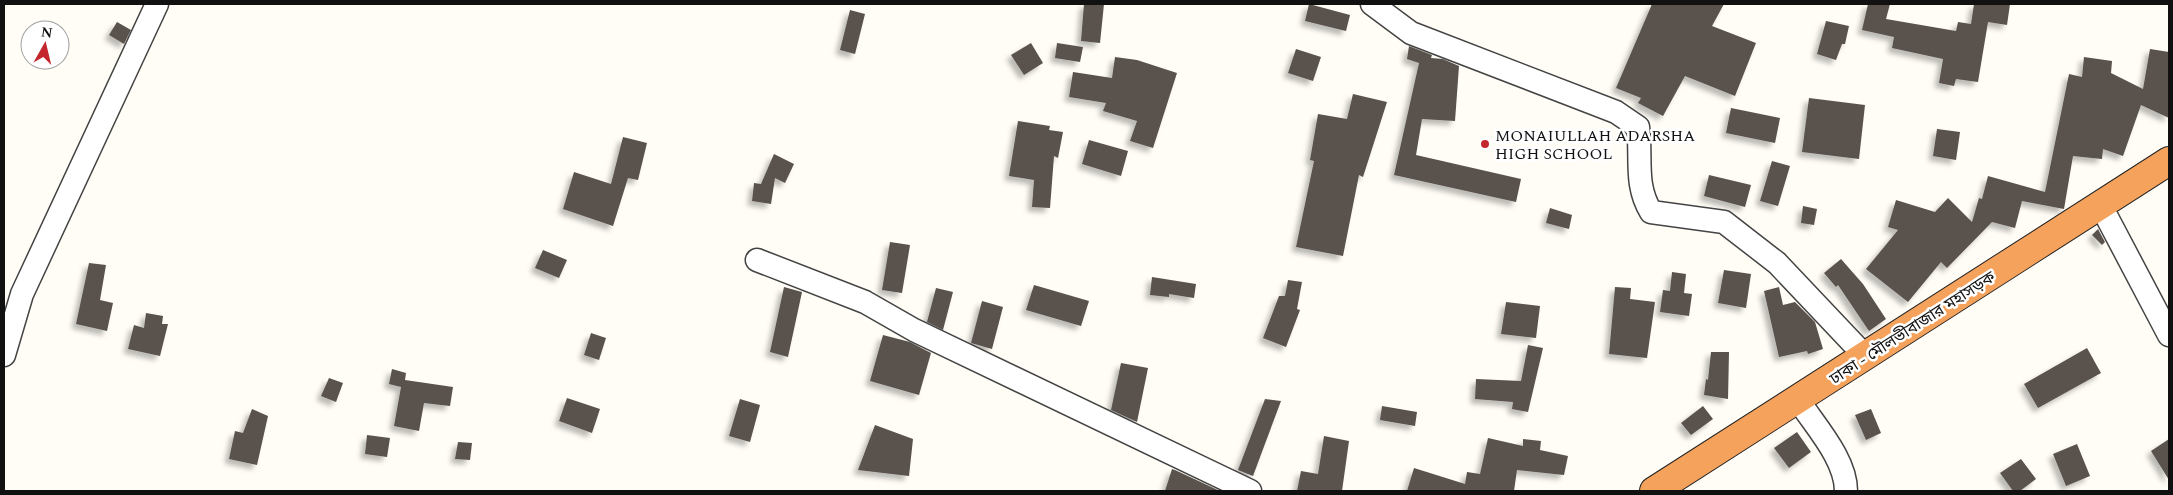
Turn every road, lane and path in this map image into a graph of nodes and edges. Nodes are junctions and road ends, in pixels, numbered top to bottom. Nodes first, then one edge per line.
1 (157, 4) edge
2 (1372, 4) edge
3 (2169, 161) edge
4 (2101, 206) junction
5 (757, 260) dead end
6 (2169, 334) edge
7 (4, 355) edge
8 (1866, 357) junction
9 (1799, 401) junction
10 (1250, 491) edge
11 (1654, 491) edge
12 (1846, 491) edge

1 - 7 street
2 - 8 street
3 - 4 highway, ঢাকা - মৌলভীবাজার মহাসড়ক
4 - 6 street
4 - 8 highway, ঢাকা - মৌলভীবাজার মহাসড়ক
5 - 10 street
8 - 9 highway, ঢাকা - মৌলভীবাজার মহাসড়ক
9 - 11 highway, ঢাকা - মৌলভীবাজার মহাসড়ক
9 - 12 street

